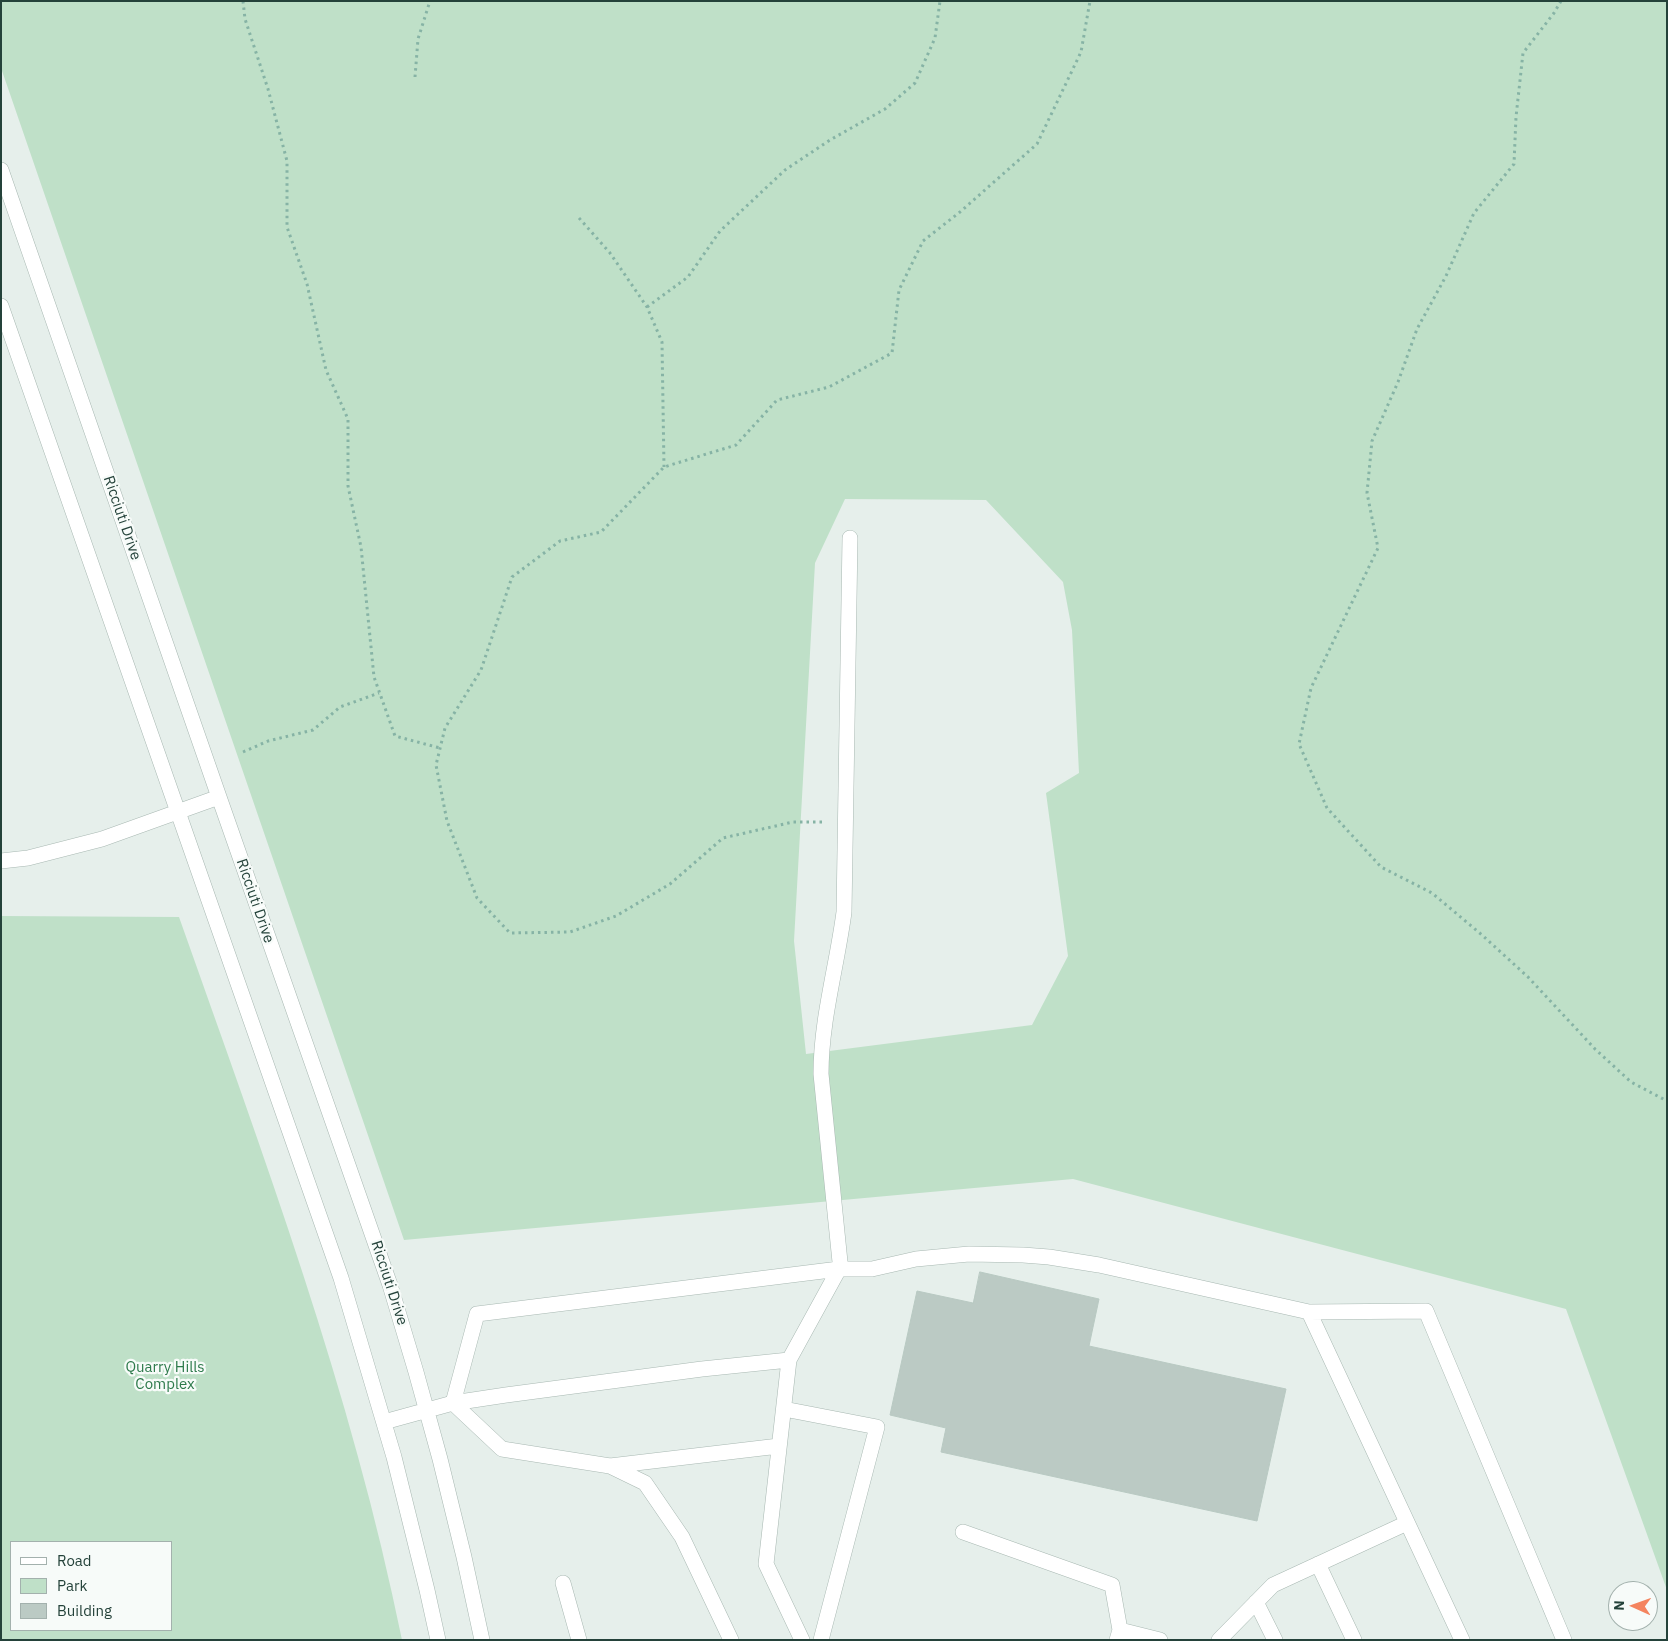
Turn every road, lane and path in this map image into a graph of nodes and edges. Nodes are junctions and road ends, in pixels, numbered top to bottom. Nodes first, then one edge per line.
1 (243, 1) edge
2 (430, 1) edge
3 (940, 1) edge
4 (1090, 1) edge
5 (1561, 1) edge
6 (415, 78) dead end
7 (1, 170) edge
8 (579, 218) dead end
9 (1, 306) edge
10 (647, 307) junction
11 (664, 467) junction
12 (850, 538) dead end
13 (379, 693) junction
14 (440, 748) junction
15 (243, 752) dead end
16 (219, 798) junction
17 (179, 812) junction
18 (847, 822) junction
19 (1, 861) edge
20 (1667, 1101) edge
21 (839, 1270) junction
22 (1309, 1312) junction
23 (789, 1360) junction
24 (453, 1403) junction
25 (784, 1409) junction
26 (427, 1410) junction
27 (384, 1422) junction
28 (779, 1446) junction
29 (610, 1466) junction
30 (1407, 1523) junction
31 (963, 1532) dead end
32 (1318, 1564) junction
33 (563, 1583) dead end
34 (1256, 1602) junction
35 (1118, 1635) edge
36 (438, 1640) edge
37 (482, 1640) edge
38 (579, 1640) edge
39 (731, 1640) edge
40 (802, 1640) edge
41 (821, 1640) edge
42 (1160, 1640) edge
43 (1219, 1640) edge
44 (1275, 1640) edge
45 (1354, 1640) edge
46 (1462, 1640) edge
47 (1564, 1640) edge

1 - 13 path
2 - 6 path
3 - 10 path
4 - 11 path
5 - 20 path
7 - 16 street, Ricciuti Drive
8 - 10 path
9 - 17 street
10 - 11 path
11 - 14 path
12 - 18 street
13 - 14 path
13 - 15 path
14 - 18 path
16 - 17 street
16 - 26 street, Ricciuti Drive
17 - 19 street
17 - 27 street
18 - 21 street
21 - 22 street
21 - 23 street
21 - 24 street
22 - 30 street
22 - 47 street
23 - 24 street
23 - 25 street
24 - 26 street
24 - 29 street
25 - 28 street
25 - 41 street
26 - 27 street
26 - 37 street, Ricciuti Drive
27 - 36 street
28 - 29 street
28 - 40 street
29 - 39 street
30 - 32 street
30 - 46 street
31 - 35 street
32 - 34 street
32 - 45 street
33 - 38 street
34 - 43 street
34 - 44 street
35 - 42 street

